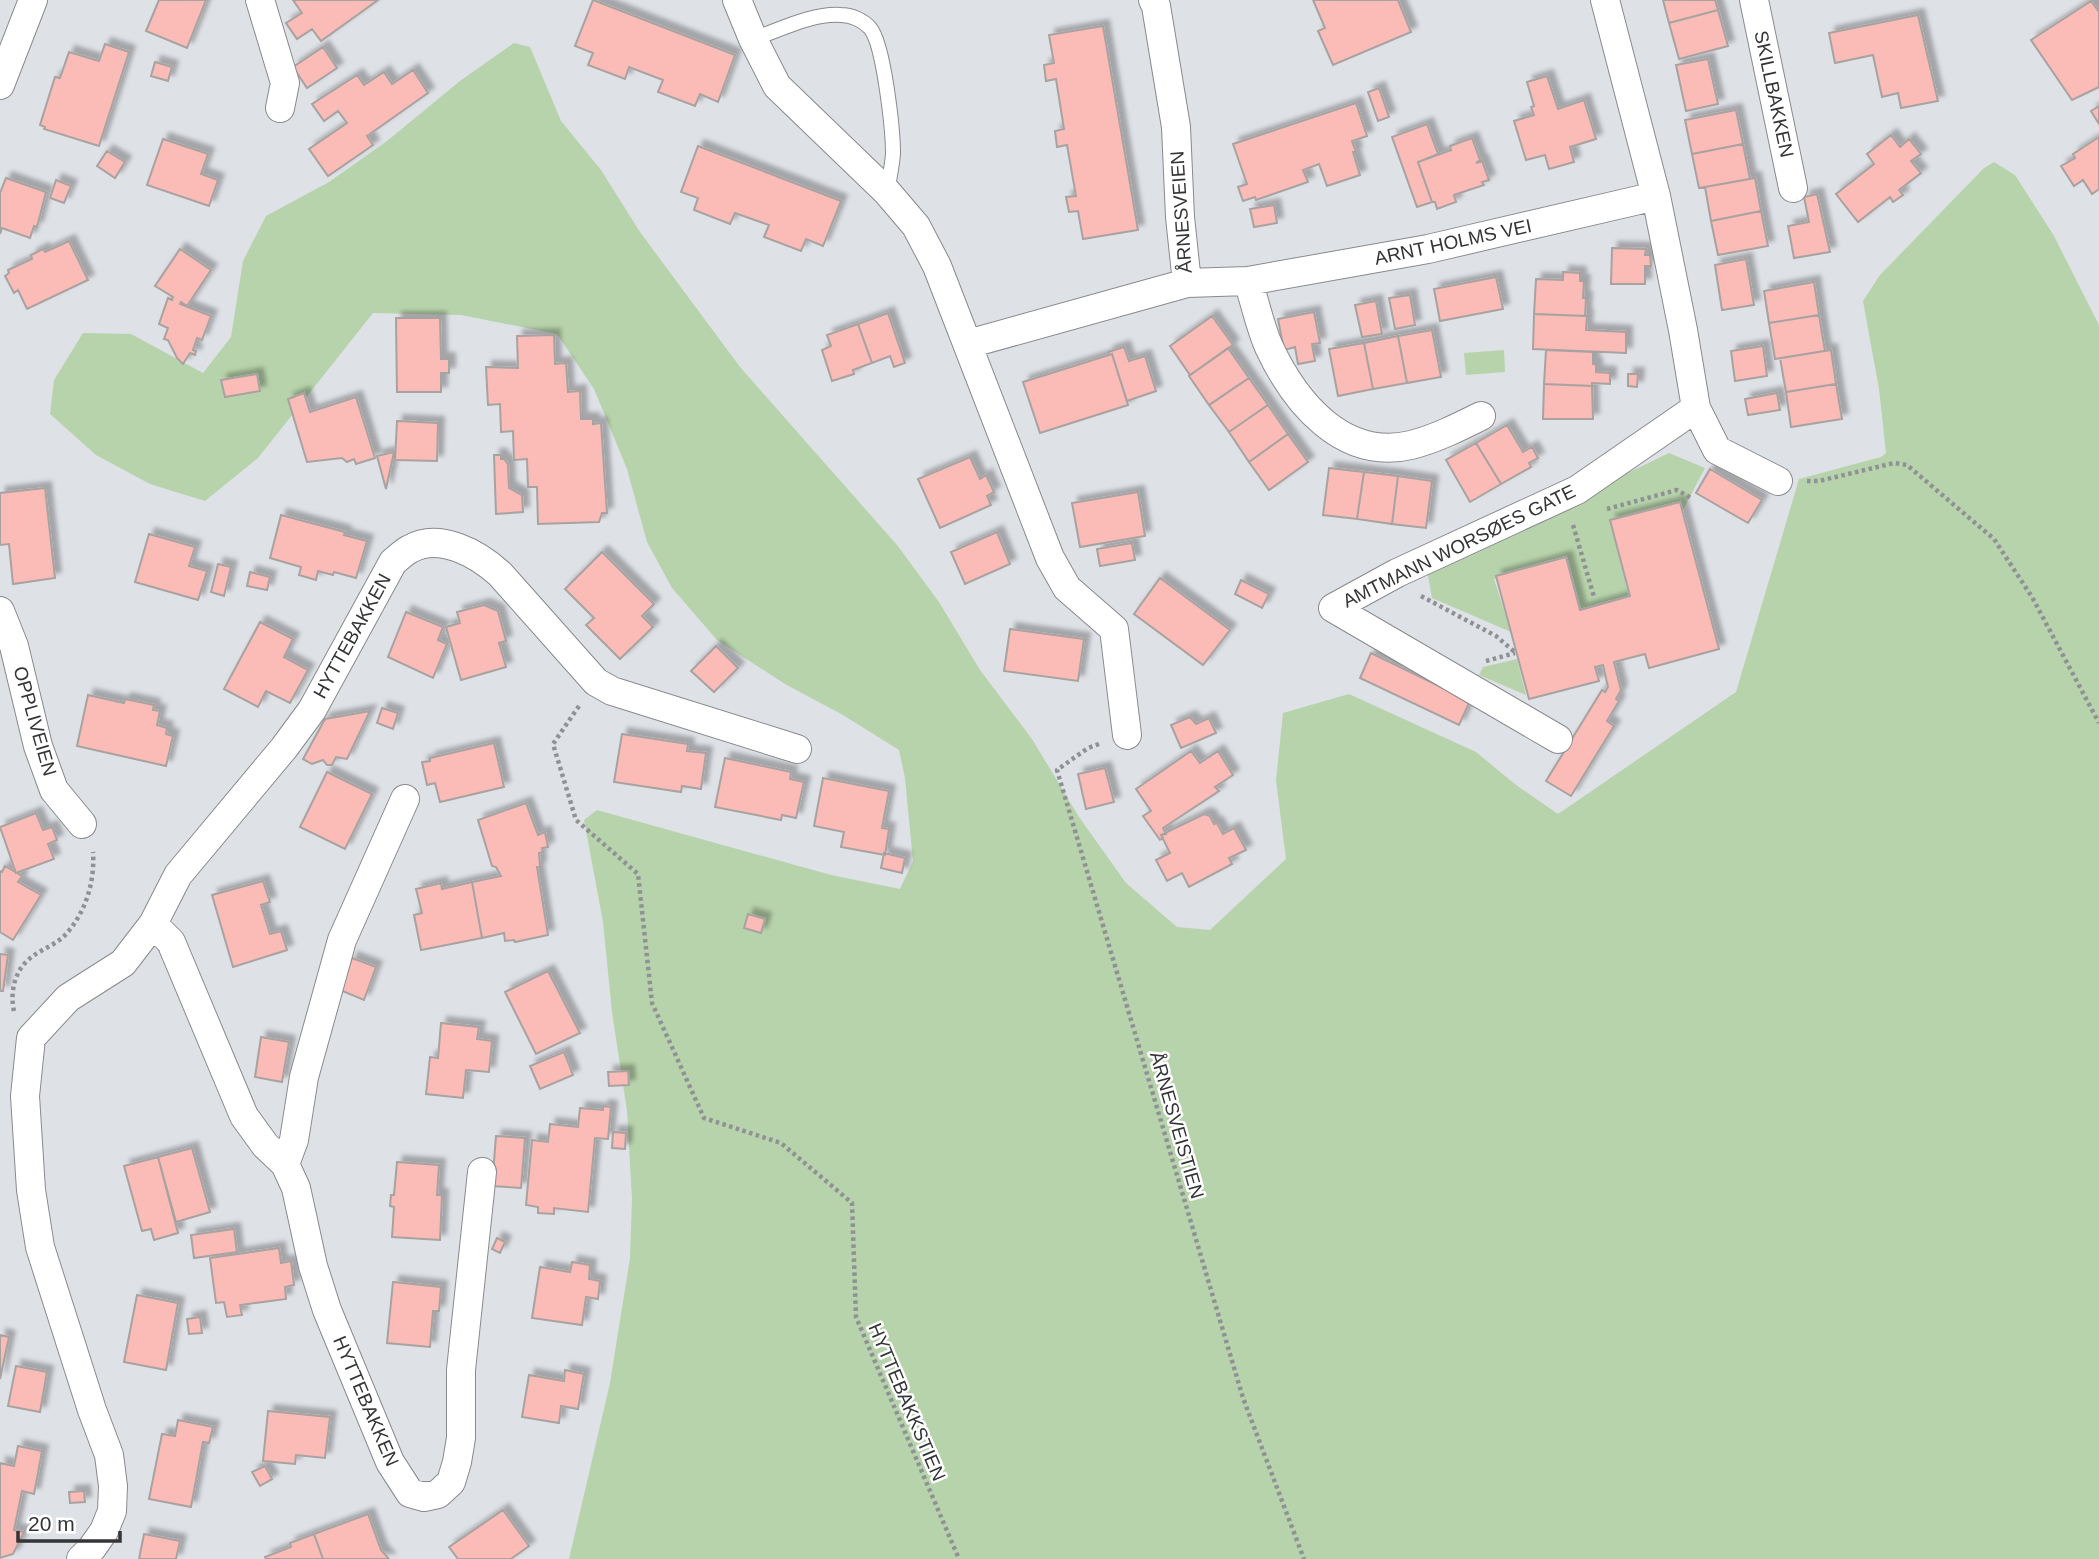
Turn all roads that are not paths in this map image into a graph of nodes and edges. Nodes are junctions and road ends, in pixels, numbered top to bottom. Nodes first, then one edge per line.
1 (33, 0) edge
2 (260, 0) edge
3 (737, 0) edge
4 (1153, 0) edge
5 (1605, 0) edge
6 (1754, 0) edge
7 (753, 39) junction
8 (0, 85) edge
9 (280, 108) dead end
10 (1793, 188) dead end
11 (887, 192) junction
12 (1656, 196) junction
13 (1248, 281) junction
14 (1187, 283) junction
15 (968, 344) junction
16 (1696, 408) junction
17 (1481, 416) dead end
18 (1778, 481) road end
19 (0, 611) edge
20 (1127, 735) road end
21 (1558, 739) dead end
22 (797, 749) dead end
23 (405, 799) dead end
24 (82, 824) road end
25 (153, 924) junction
26 (285, 1164) junction
27 (482, 1172) dead end
28 (81, 1559) edge

1 - 8 street
2 - 9 street
3 - 7 street
4 - 14 street, ÅRNESVEIEN
5 - 12 street
6 - 10 street, SKILLBAKKEN
7 - 11 street
7 - 11 lane
11 - 15 street
12 - 13 street, ARNT HOLMS VEI
12 - 16 street
13 - 14 street, ARNT HOLMS VEI
13 - 17 street
14 - 15 street, ÅRNESVEIEN
15 - 20 street
16 - 18 street
16 - 21 street, AMTMANN WORSØES GATE
19 - 24 street, OPPLIVEIEN
22 - 25 street, HYTTEBAKKEN
23 - 26 street
25 - 26 street, HYTTEBAKKEN
25 - 28 street, HYTTEBAKKEN
26 - 27 street, HYTTEBAKKEN

